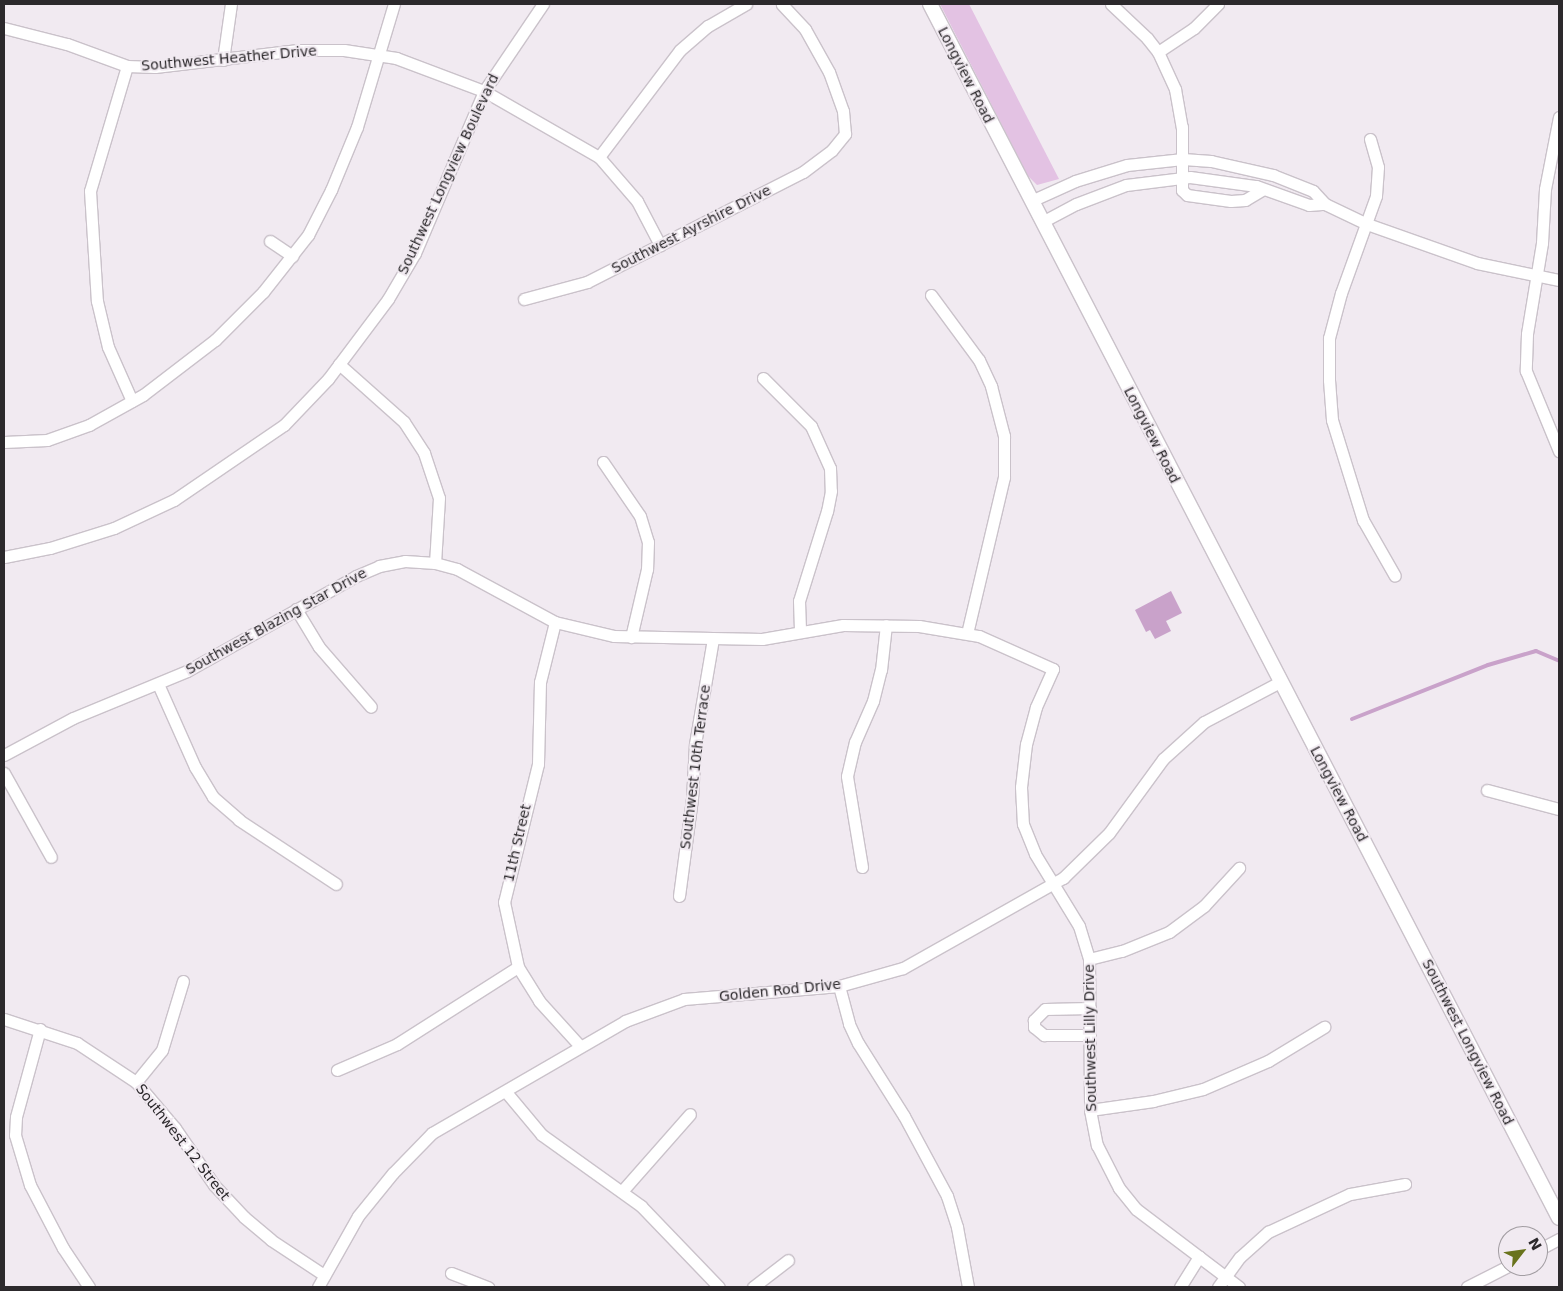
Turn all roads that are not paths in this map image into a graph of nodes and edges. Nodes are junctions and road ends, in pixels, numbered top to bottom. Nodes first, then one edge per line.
1 (231, 4) edge
2 (394, 4) edge
3 (543, 4) edge
4 (746, 4) edge
5 (782, 4) edge
6 (930, 4) edge
7 (1111, 4) edge
8 (1218, 4) edge
9 (4, 28) edge
10 (1158, 52) junction
11 (380, 56) junction
12 (223, 60) junction
13 (127, 66) junction
14 (484, 91) junction
15 (1559, 117) edge
16 (1370, 139) dead end
17 (599, 157) junction
18 (1183, 159) junction
19 (1182, 178) junction
20 (1263, 189) junction
21 (1031, 201) junction
22 (1325, 204) junction
23 (1042, 222) junction
24 (1368, 224) junction
25 (270, 240) dead end
26 (660, 245) junction
27 (292, 256) junction
28 (1535, 277) junction
29 (1559, 280) edge
30 (931, 295) dead end
31 (524, 299) dead end
32 (339, 364) junction
33 (763, 378) dead end
34 (132, 401) junction
35 (4, 442) edge
36 (1559, 451) edge
37 (603, 462) dead end
38 (4, 557) edge
39 (435, 563) junction
40 (1395, 576) dead end
41 (296, 609) junction
42 (555, 622) junction
43 (886, 625) junction
44 (800, 632) junction
45 (967, 634) junction
46 (631, 637) junction
47 (713, 639) junction
48 (1280, 682) junction
49 (158, 684) junction
50 (372, 708) dead end
51 (4, 755) edge
52 (4, 773) edge
53 (1487, 790) dead end
54 (1559, 809) edge
55 (51, 857) dead end
56 (1376, 865) joint
57 (862, 867) dead end
58 (1239, 868) dead end
59 (336, 884) dead end
60 (1054, 884) junction
61 (679, 896) dead end
62 (1089, 959) junction
63 (518, 967) junction
64 (184, 981) dead end
65 (840, 986) junction
66 (1090, 1008) junction
67 (4, 1019) edge
68 (1324, 1027) dead end
69 (40, 1029) junction
70 (1090, 1035) junction
71 (580, 1045) junction
72 (337, 1070) dead end
73 (136, 1082) junction
74 (506, 1092) junction
75 (1090, 1110) junction
76 (690, 1114) dead end
77 (1405, 1184) dead end
78 (623, 1190) junction
79 (1559, 1218) edge
80 (1199, 1257) junction
81 (788, 1260) dead end
82 (1498, 1271) edge
83 (451, 1273) dead end
84 (324, 1275) junction
85 (1226, 1277) junction
86 (89, 1287) edge
87 (318, 1287) edge
88 (488, 1287) edge
89 (719, 1287) edge
90 (753, 1287) edge
91 (968, 1287) edge
92 (1180, 1287) edge
93 (1218, 1287) edge
94 (1240, 1287) edge
95 (1466, 1287) edge

1 - 12 street
2 - 11 street
3 - 14 street, Southwest Longview Boulevard
4 - 17 street
5 - 26 street, Southwest Ayrshire Drive
6 - 21 street, Longview Road
7 - 10 street
8 - 10 street
9 - 13 street, Southwest Heather Drive
10 - 18 street
11 - 12 street, Southwest Heather Drive
11 - 14 street, Southwest Heather Drive
11 - 27 street
12 - 13 street, Southwest Heather Drive
13 - 34 street
14 - 17 street, Southwest Heather Drive
14 - 32 street, Southwest Longview Boulevard
15 - 28 street
16 - 24 street
17 - 26 street, Southwest Heather Drive
18 - 19 street
18 - 21 street
18 - 22 street
19 - 20 street
19 - 20 street
19 - 23 street
20 - 22 street
21 - 23 street, Longview Road
22 - 24 street
23 - 48 street, Longview Road
24 - 28 street
24 - 40 street
25 - 27 street
26 - 31 street, Southwest Ayrshire Drive
27 - 34 street
28 - 29 street
28 - 36 street
30 - 45 street
32 - 38 street, Southwest Longview Boulevard
32 - 39 street
33 - 44 street
34 - 35 street
37 - 46 street
39 - 41 street, Southwest Blazing Star Drive
39 - 42 street, Southwest Blazing Star Drive
41 - 49 street, Southwest Blazing Star Drive
41 - 50 street
42 - 46 street, Southwest Blazing Star Drive
42 - 63 street, 11th Street
43 - 44 street, Southwest Blazing Star Drive
43 - 45 street, Southwest Blazing Star Drive
43 - 57 street
44 - 47 street, Southwest Blazing Star Drive
45 - 60 street, Southwest Lilly Drive
46 - 47 street, Southwest Blazing Star Drive
47 - 61 street, Southwest 10th Terrace
48 - 56 street, Longview Road
48 - 60 street, Golden Rod Drive
49 - 51 street, Southwest Blazing Star Drive
49 - 59 street
52 - 55 street
53 - 54 street
56 - 79 street, Southwest Longview Road
58 - 62 street
60 - 62 street, Southwest Lilly Drive
60 - 65 street, Golden Rod Drive
62 - 66 street, Southwest Lilly Drive
63 - 71 street, 11th Street
63 - 72 street
64 - 73 street
65 - 71 street, Golden Rod Drive
65 - 91 street
66 - 70 street, Southwest Lilly Drive
66 - 70 street
67 - 69 street, Southwest 12 Street
68 - 75 street
69 - 73 street, Southwest 12 Street
69 - 86 street
70 - 75 street, Southwest Lilly Drive
71 - 74 street, Golden Rod Drive
73 - 84 street, Southwest 12 Street
74 - 78 street
74 - 84 street, Golden Rod Drive
75 - 80 street, Southwest Lilly Drive
76 - 78 street
77 - 85 street
78 - 89 street
80 - 85 street, Southwest Lilly Drive
80 - 92 street
81 - 90 street
82 - 95 street
83 - 88 street
84 - 87 street, Golden Rod Drive
85 - 93 street
85 - 94 street, Southwest Lilly Drive

